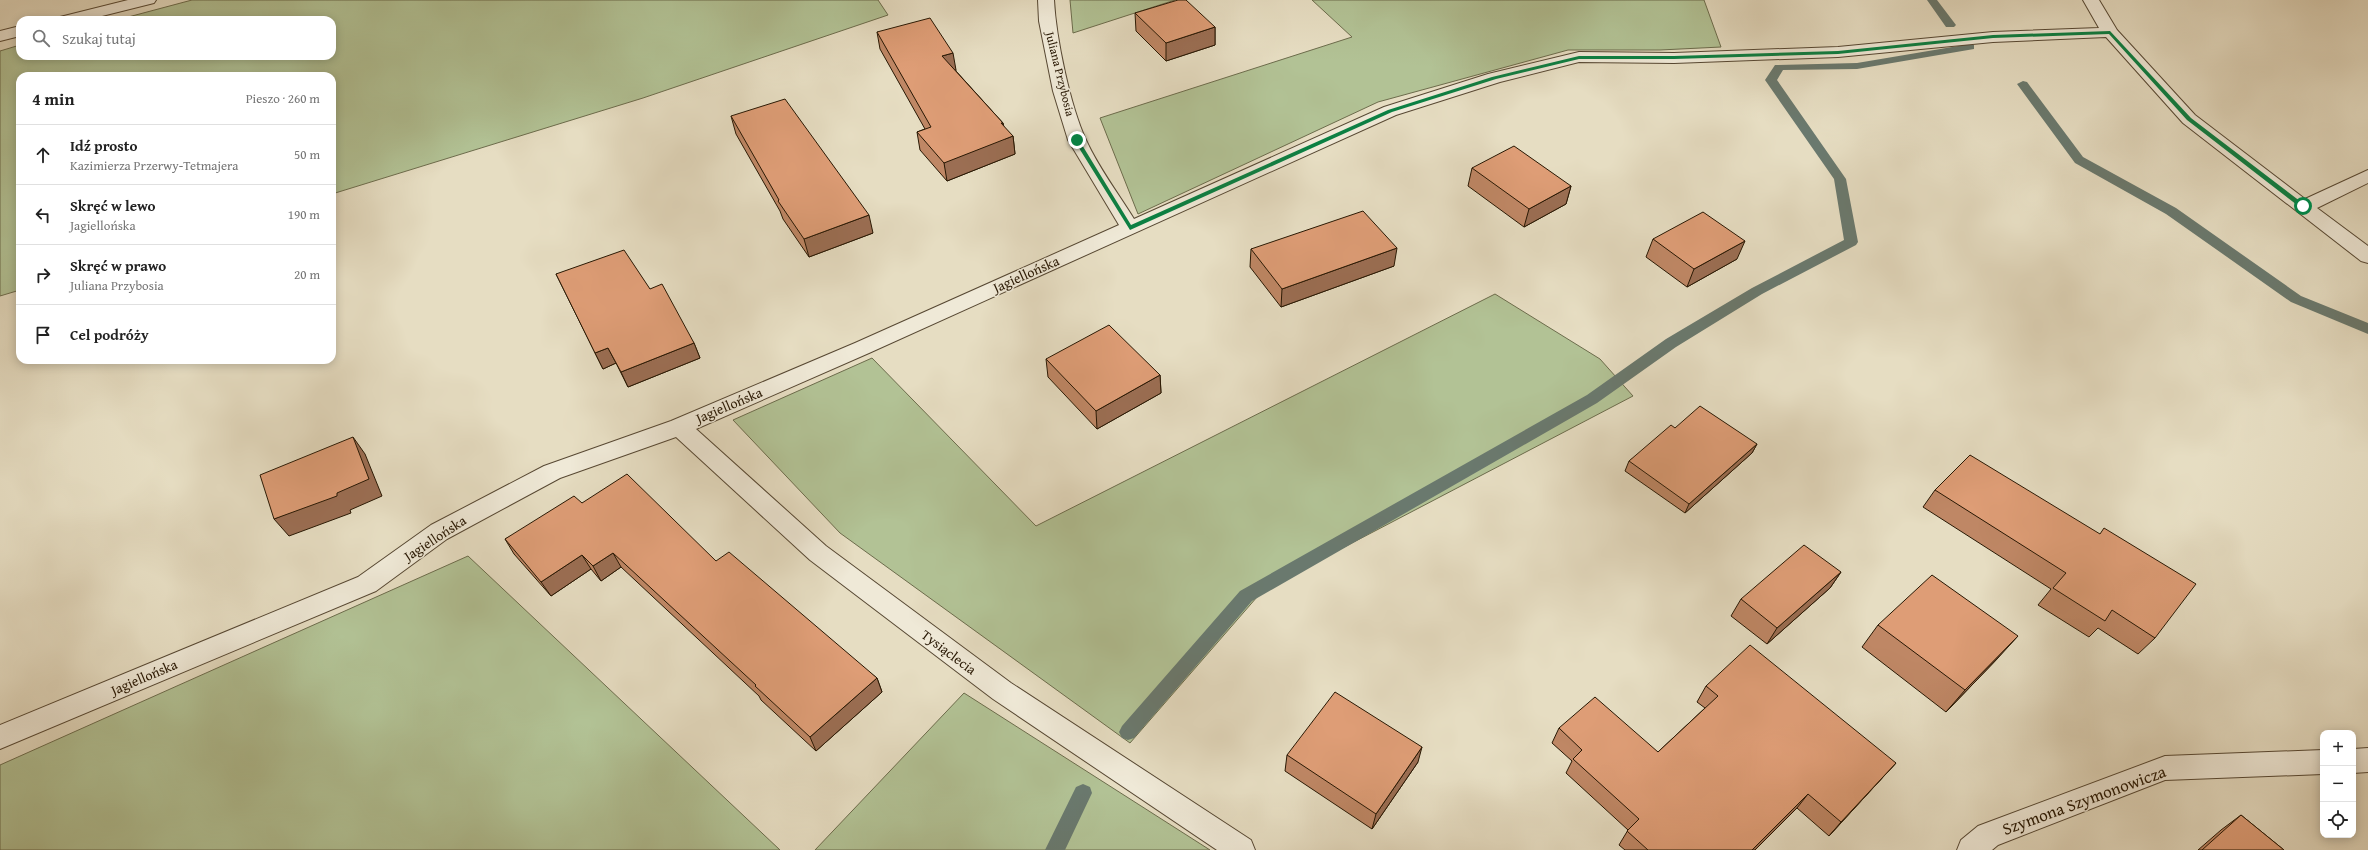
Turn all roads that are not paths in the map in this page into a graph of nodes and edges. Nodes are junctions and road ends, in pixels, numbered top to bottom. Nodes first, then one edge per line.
1 (148, 0) edge
2 (1046, 0) edge
3 (2091, 0) edge
4 (82, 16) edge
5 (16, 32) edge
6 (2110, 32) junction
7 (0, 36) edge
8 (2368, 176) edge
9 (2303, 206) junction
10 (1130, 228) junction
11 (2368, 256) edge
12 (679, 426) junction
13 (0, 737) edge
14 (2356, 760) edge
15 (2368, 760) edge
16 (2320, 762) edge
17 (1241, 850) edge
18 (1971, 850) edge

1 - 4 street
2 - 10 street, Juliana Przybosia
3 - 6 street
5 - 7 street
6 - 9 street
6 - 10 street, Jagiellońska
8 - 9 street
9 - 11 street
10 - 12 street, Jagiellońska
12 - 13 street, Jagiellońska
12 - 17 street, Tysiąclecia
14 - 15 street
16 - 18 street, Szymona Szymonowicza

